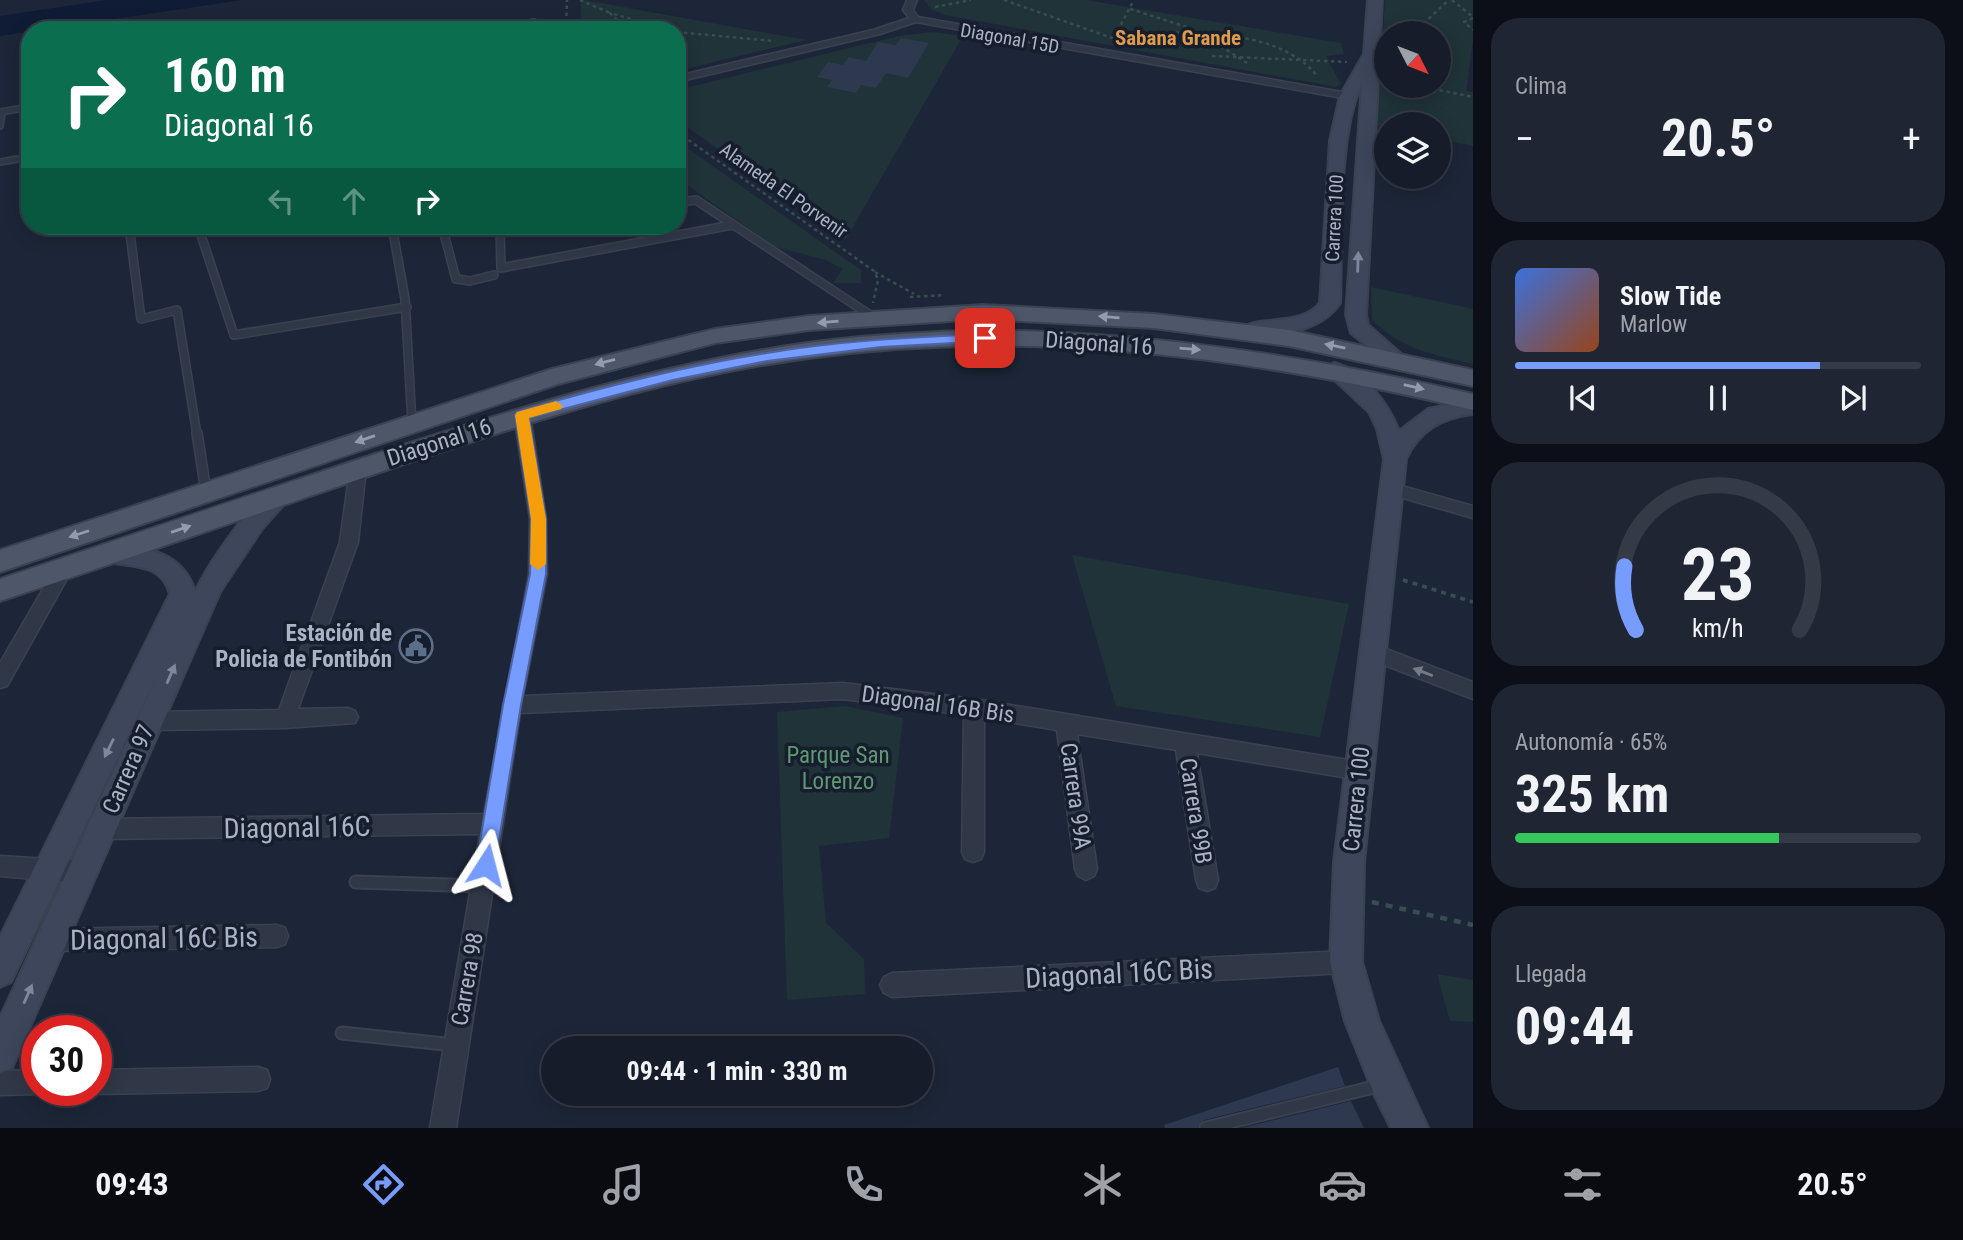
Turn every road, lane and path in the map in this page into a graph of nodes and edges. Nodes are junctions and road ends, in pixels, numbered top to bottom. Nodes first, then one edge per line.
1 (567, 0) edge
2 (580, 0) edge
3 (912, 0) edge
4 (971, 0) edge
5 (1004, 0) edge
6 (1134, 0) edge
7 (1375, 0) edge
8 (1451, 0) edge
9 (931, 8) dead end
10 (1130, 9) junction
11 (610, 13) junction
12 (1473, 17) edge
13 (915, 19) junction
14 (566, 21) edge
15 (618, 21) edge
16 (637, 21) edge
17 (1427, 21) edge
18 (1195, 30) junction
19 (1473, 30) edge
20 (686, 33) edge
21 (1113, 38) junction
22 (1100, 40) dead end
23 (783, 42) dead end
24 (1123, 42) dead end
25 (1373, 51) junction
26 (1105, 54) junction
27 (1206, 56) dead end
28 (1234, 57) junction
29 (1299, 60) junction
30 (1350, 62) dead end
31 (1255, 67) dead end
32 (686, 77) edge
33 (1322, 85) dead end
34 (1451, 93) edge
35 (1348, 96) junction
36 (1473, 97) edge
37 (21, 109) edge
38 (1, 112) edge
39 (0, 126) edge
40 (686, 138) edge
41 (21, 158) edge
42 (0, 162) edge
43 (686, 201) edge
44 (1334, 217) junction
45 (1360, 222) junction
46 (732, 225) junction
47 (686, 234) edge
48 (130, 235) edge
49 (201, 235) edge
50 (395, 235) edge
51 (445, 235) edge
52 (500, 235) edge
53 (678, 235) edge
54 (873, 271) junction
55 (494, 275) dead end
56 (916, 295) dead end
57 (407, 307) junction
58 (872, 313) junction
59 (1250, 331) junction
60 (1398, 360) junction
61 (1334, 370) junction
62 (1473, 378) edge
63 (1473, 401) edge
64 (1473, 407) edge
65 (522, 415) junction
66 (412, 423) junction
67 (1395, 459) junction
68 (358, 469) junction
69 (1391, 489) junction
70 (206, 492) junction
71 (279, 496) junction
72 (1473, 512) edge
73 (109, 553) junction
74 (0, 561) edge
75 (64, 568) junction
76 (1394, 577) dead end
77 (0, 590) edge
78 (1473, 602) edge
79 (1373, 652) junction
80 (0, 680) edge
81 (1473, 691) edge
82 (512, 705) junction
83 (974, 708) junction
84 (348, 717) dead end
85 (285, 719) junction
86 (150, 721) junction
87 (1066, 723) junction
88 (1185, 743) junction
89 (1360, 771) junction
90 (492, 824) junction
91 (102, 830) junction
92 (973, 852) dead end
93 (0, 866) edge
94 (1086, 869) dead end
95 (49, 870) junction
96 (82, 872) junction
97 (1207, 880) dead end
98 (356, 883) dead end
99 (482, 886) junction
100 (1363, 900) dead end
101 (1473, 925) edge
102 (277, 936) dead end
103 (52, 940) junction
104 (1346, 962) junction
105 (0, 971) edge
106 (892, 985) dead end
107 (342, 1033) dead end
108 (456, 1045) junction
109 (0, 1056) edge
110 (258, 1079) dead end
111 (112, 1082) edge
112 (0, 1083) edge
113 (21, 1083) edge
114 (1387, 1083) junction
115 (443, 1128) edge
116 (1206, 1128) edge
117 (1410, 1128) edge

1 - 14 path
2 - 11 path
3 - 13 street
4 - 9 path
5 - 21 path
6 - 10 path
7 - 25 street, Carrera 100
8 - 12 path
8 - 17 path
10 - 18 path
10 - 21 path
11 - 15 path
11 - 16 path
12 - 19 path
13 - 26 street, Diagonal 15D
13 - 32 street, Diagonal 15D
18 - 21 path
18 - 28 path
18 - 29 path
20 - 23 path
21 - 22 path
21 - 24 path
21 - 26 path
25 - 35 street, Carrera 100
25 - 45 street, Carrera 100
26 - 35 street, Diagonal 15D
27 - 28 path
28 - 29 path
28 - 31 path
29 - 30 path
29 - 33 path
34 - 36 path
35 - 44 street, Carrera 100
37 - 38 lane
38 - 39 lane
40 - 54 path, Alameda El Porvenir
41 - 42 lane
43 - 46 lane
44 - 45 street
44 - 59 street, Carrera 100
60 -> 45 street, Carrera 100
46 - 47 lane
46 - 58 lane
48 - 70 lane
49 - 57 lane
50 - 57 lane
51 - 55 lane
52 - 53 lane
54 - 56 path, Alameda El Porvenir
54 - 58 path
57 - 66 lane
59 -> 58 main road, Diagonal 16
58 -> 66 main road, Diagonal 16
60 -> 59 main road, Diagonal 16
60 - 62 main road, Diagonal 16
61 -> 63 main road, Diagonal 16
65 -> 61 main road, Diagonal 16
61 - 67 street, Carrera 100
64 - 67 street, Carrera 100
65 - 68 main road, Diagonal 16
65 - 82 street, Carrera 98
66 -> 70 main road, Diagonal 16
67 - 69 street, Carrera 100
68 - 71 main road, Diagonal 16
68 - 85 street
69 - 72 street
69 - 79 street, Carrera 100
70 -> 74 main road, Diagonal 16
73 -> 71 main road, Diagonal 16
86 -> 71 street, Carrera 97
73 - 75 main road, Diagonal 16
73 -> 95 street, Carrera 97
75 - 77 main road, Diagonal 16
75 - 80 street
76 - 78 path
81 -> 79 street
79 - 89 street, Carrera 100
82 - 83 street, Diagonal 16B Bis
82 - 90 street, Carrera 98
83 - 87 street, Diagonal 16B Bis
83 - 92 street
84 - 85 street
85 - 86 street
86 - 91 street, Carrera 97
87 - 88 street, Diagonal 16B Bis
87 - 94 street, Carrera 99A
88 - 89 street, Diagonal 16B Bis
88 - 97 street, Carrera 99B
89 - 104 street, Carrera 100
90 - 91 street, Diagonal 16C
90 - 99 street, Carrera 98
91 - 96 street, Carrera 97
93 - 95 street
95 - 96 street
95 - 105 street, Carrera 97
96 - 103 street, Carrera 97
98 - 99 lane
99 - 108 street, Carrera 98
100 - 101 path
102 - 103 street, Diagonal 16C Bis
109 -> 103 street, Carrera 97
104 - 106 street, Diagonal 16C Bis
104 - 114 street, Carrera 100
107 - 108 lane
108 - 115 street, Carrera 98
110 - 111 street
112 - 113 street
114 - 116 lane
114 - 117 street, Carrera 100

